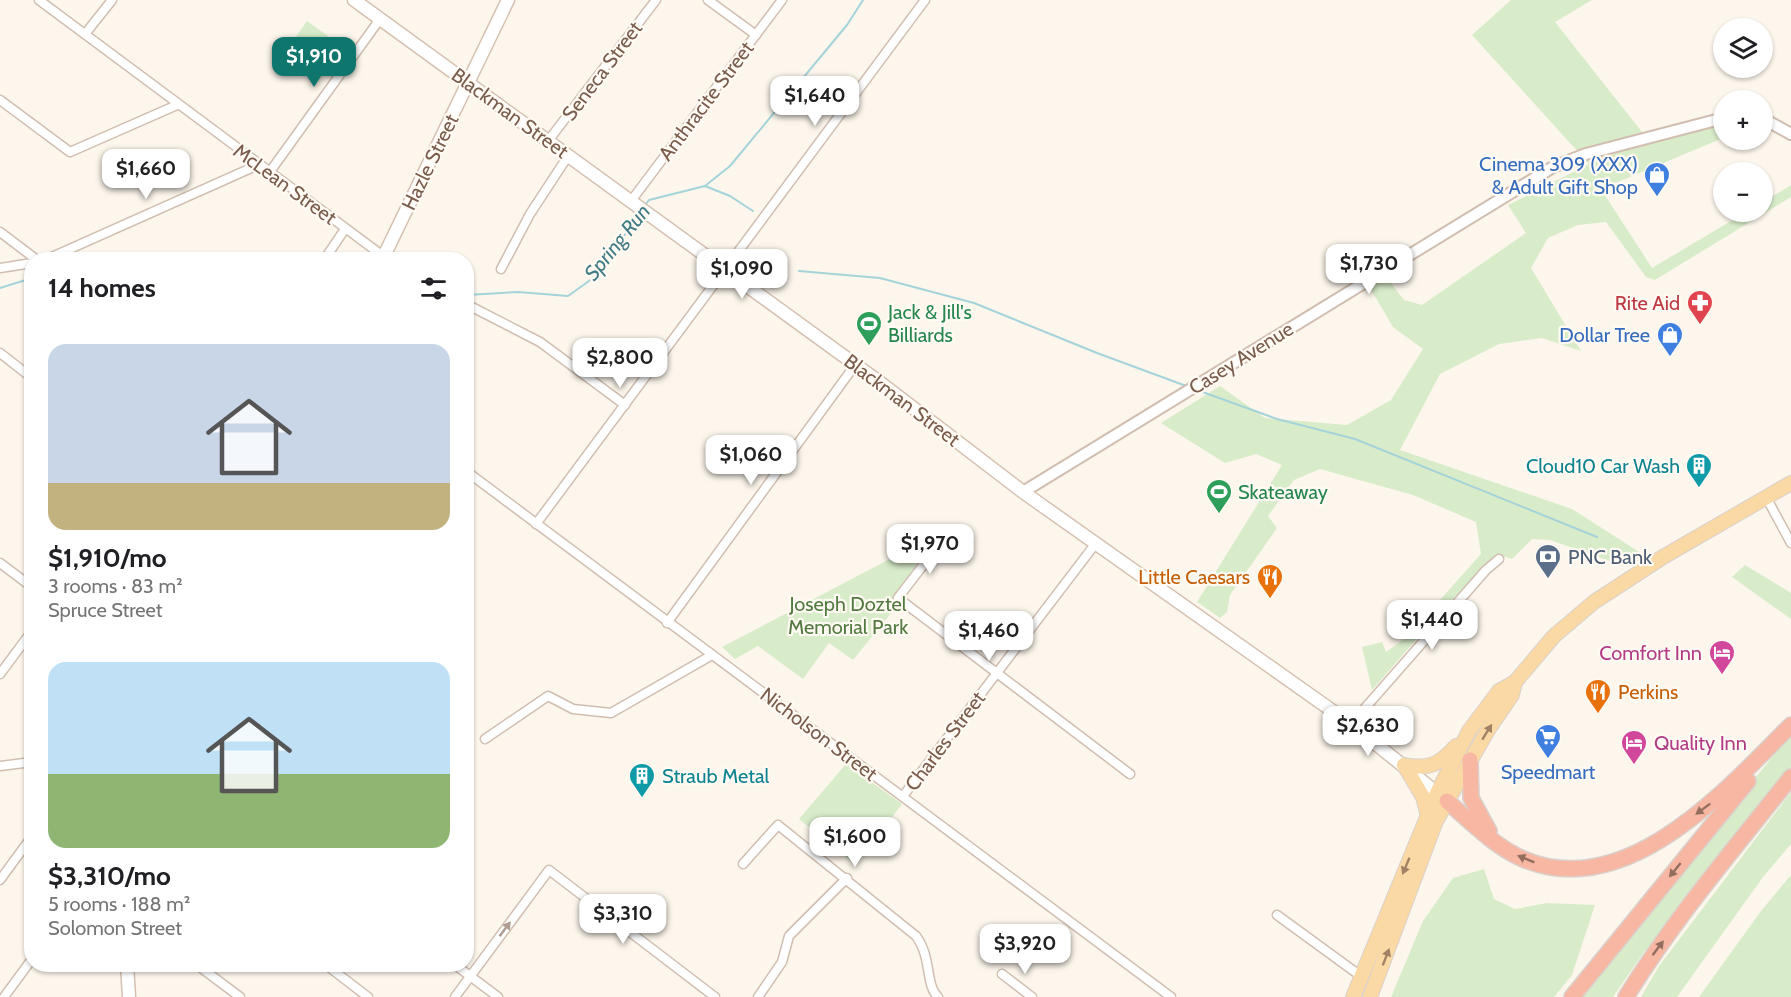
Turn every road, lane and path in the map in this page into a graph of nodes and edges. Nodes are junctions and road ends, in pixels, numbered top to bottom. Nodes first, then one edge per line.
1 (39, 0) edge
2 (112, 0) edge
3 (508, 0) edge
4 (656, 0) edge
5 (708, 0) edge
6 (782, 0) edge
7 (925, 0) edge
8 (356, 1) edge
9 (380, 19) junction
10 (85, 34) junction
11 (756, 35) junction
12 (469, 82) junction
13 (0, 100) edge
14 (177, 105) junction
15 (1713, 121) edge
16 (1773, 124) edge
17 (1791, 134) edge
18 (548, 141) junction
19 (568, 156) junction
20 (258, 165) junction
21 (269, 173) junction
22 (639, 207) junction
23 (345, 229) junction
24 (0, 232) edge
25 (26, 252) edge
26 (63, 252) edge
27 (329, 252) edge
28 (375, 252) edge
29 (387, 252) edge
30 (24, 264) edge
31 (0, 268) edge
32 (501, 269) dead end
33 (726, 270) junction
34 (474, 308) edge
35 (0, 353) edge
36 (855, 365) junction
37 (24, 372) edge
38 (625, 405) junction
39 (474, 477) edge
40 (1791, 483) edge
41 (1023, 492) junction
42 (1766, 497) junction
43 (537, 524) junction
44 (944, 538) dead end
45 (1096, 543) junction
46 (1791, 543) edge
47 (1499, 559) dead end
48 (0, 563) edge
49 (24, 580) edge
50 (667, 623) junction
51 (24, 642) edge
52 (712, 655) junction
53 (997, 673) junction
54 (0, 674) edge
55 (1515, 682) junction
56 (1351, 724) junction
57 (1791, 726) edge
58 (1469, 731) junction
59 (485, 739) dead end
60 (1470, 760) junction
61 (24, 763) edge
62 (1404, 765) junction
63 (0, 766) edge
64 (1130, 774) dead end
65 (1791, 777) edge
66 (903, 796) junction
67 (1442, 797) junction
68 (1428, 816) junction
69 (1497, 844) junction
70 (24, 849) edge
71 (743, 864) dead end
72 (847, 878) junction
73 (0, 880) edge
74 (1277, 915) dead end
75 (24, 970) edge
76 (474, 971) edge
77 (127, 972) edge
78 (207, 972) edge
79 (335, 972) edge
80 (465, 972) edge
81 (473, 972) edge
82 (1002, 974) dead end
83 (470, 976) junction
84 (1362, 977) junction
85 (935, 994) edge
86 (4, 997) edge
87 (129, 997) edge
88 (240, 997) edge
89 (368, 997) edge
90 (455, 997) edge
91 (498, 997) edge
92 (715, 997) edge
93 (758, 997) edge
94 (1032, 997) edge
95 (1171, 997) edge
96 (1353, 997) edge
97 (1370, 997) edge
98 (1572, 997) edge
99 (1626, 997) edge

1 - 10 street, McLean Street
2 - 10 street
3 - 12 main road, Hazle Street
4 - 18 street, Seneca Street
5 - 11 street
6 - 11 street, Anthracite Street
7 - 33 street
8 - 9 main road, Blackman Street
9 - 12 main road, Blackman Street
9 - 21 street
10 - 14 street, McLean Street
11 - 22 street, Anthracite Street
12 - 18 main road, Blackman Street
12 - 29 main road, Hazle Street
13 - 14 street
14 - 20 street, McLean Street
15 - 41 street, Casey Avenue
16 - 17 street
18 - 19 main road, Blackman Street
19 - 22 main road, Blackman Street
19 - 32 street
20 - 21 street, McLean Street
20 - 26 street
21 - 23 street, McLean Street
22 - 33 main road, Blackman Street
23 - 27 street
23 - 28 street, McLean Street
24 - 25 street
30 - 31 street
33 - 36 main road, Blackman Street
33 - 38 street
34 - 38 street
35 - 37 street
36 - 41 main road, Blackman Street
36 - 50 street
38 - 43 street
39 - 43 street, Nicholson Street
40 - 42 main road
41 - 45 main road, Blackman Street
42 - 46 street
42 - 55 main road
43 - 50 street, Nicholson Street
44 - 53 street
45 - 53 street, Charles Street
45 - 56 main road, Blackman Street
47 - 56 street
48 - 49 street
50 - 52 street, Nicholson Street
51 - 54 street
52 - 59 street
52 - 66 street, Nicholson Street
53 - 64 street
53 - 66 street, Charles Street
55 - 58 main road
60 -> 55 main road
56 - 62 main road, Blackman Street
57 -> 69 highway
57 -> 98 highway
58 - 62 main road
58 - 67 main road
60 - 67 main road
60 - 69 highway
61 - 63 street
62 - 67 main road, Blackman Street
62 - 68 main road
99 -> 65 highway
66 - 95 street, Nicholson Street
67 - 68 main road
67 - 69 highway
97 -> 67 main road
68 -> 84 main road
70 - 73 street
71 - 72 street
72 - 85 street
72 - 93 street
74 - 84 street
75 - 86 street
76 -> 92 street
77 - 87 main road
78 - 88 street
79 - 89 street
80 - 83 street
83 -> 81 street
82 - 94 street
83 - 90 street
83 - 91 street
84 - 96 main road

